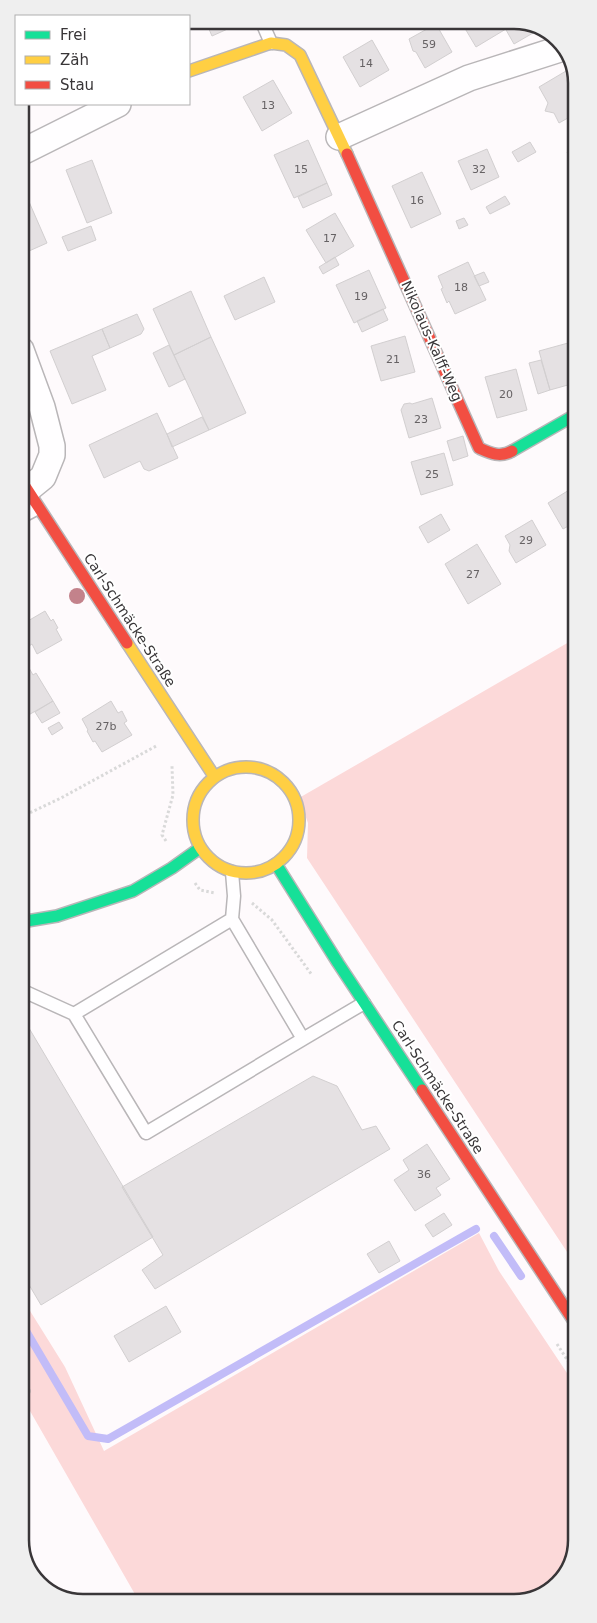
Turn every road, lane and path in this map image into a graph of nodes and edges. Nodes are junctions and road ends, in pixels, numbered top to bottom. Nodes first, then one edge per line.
1 (265, 29) edge
2 (271, 43) junction
3 (556, 50) edge
4 (190, 71) edge
5 (116, 105) edge
6 (339, 137) junction
7 (29, 148) edge
8 (29, 373) edge
9 (568, 419) edge
10 (29, 492) edge
11 (158, 745) dead end
12 (172, 766) dead end
13 (214, 776) junction
14 (29, 813) edge
15 (200, 848) junction
16 (179, 863) junction
17 (276, 864) junction
18 (232, 872) junction
19 (234, 896) junction
20 (232, 919) junction
21 (29, 921) edge
22 (316, 980) dead end
23 (29, 994) edge
24 (364, 1003) junction
25 (74, 1014) junction
26 (303, 1039) junction
27 (568, 1312) edge
28 (556, 1343) dead end
29 (568, 1361) edge

1 - 2 lane
2 - 4 street
2 - 6 street, Nikolaus-Kalff-Weg
3 - 6 street
5 - 7 street
6 - 9 street, Nikolaus-Kalff-Weg
8 - 10 street
10 - 13 street, Carl-Schmäcke-Straße
11 - 14 path
12 - 16 path
13 - 15 street
13 - 17 street
15 - 16 street
15 - 18 street
16 - 19 path
16 - 21 street
17 - 18 street
17 - 24 street, Carl-Schmäcke-Straße
18 - 19 lane
19 - 20 lane
19 - 22 path
20 - 25 lane
20 - 26 lane
23 - 25 lane
24 - 26 lane
24 - 27 street, Carl-Schmäcke-Straße
25 - 26 lane
28 - 29 path

